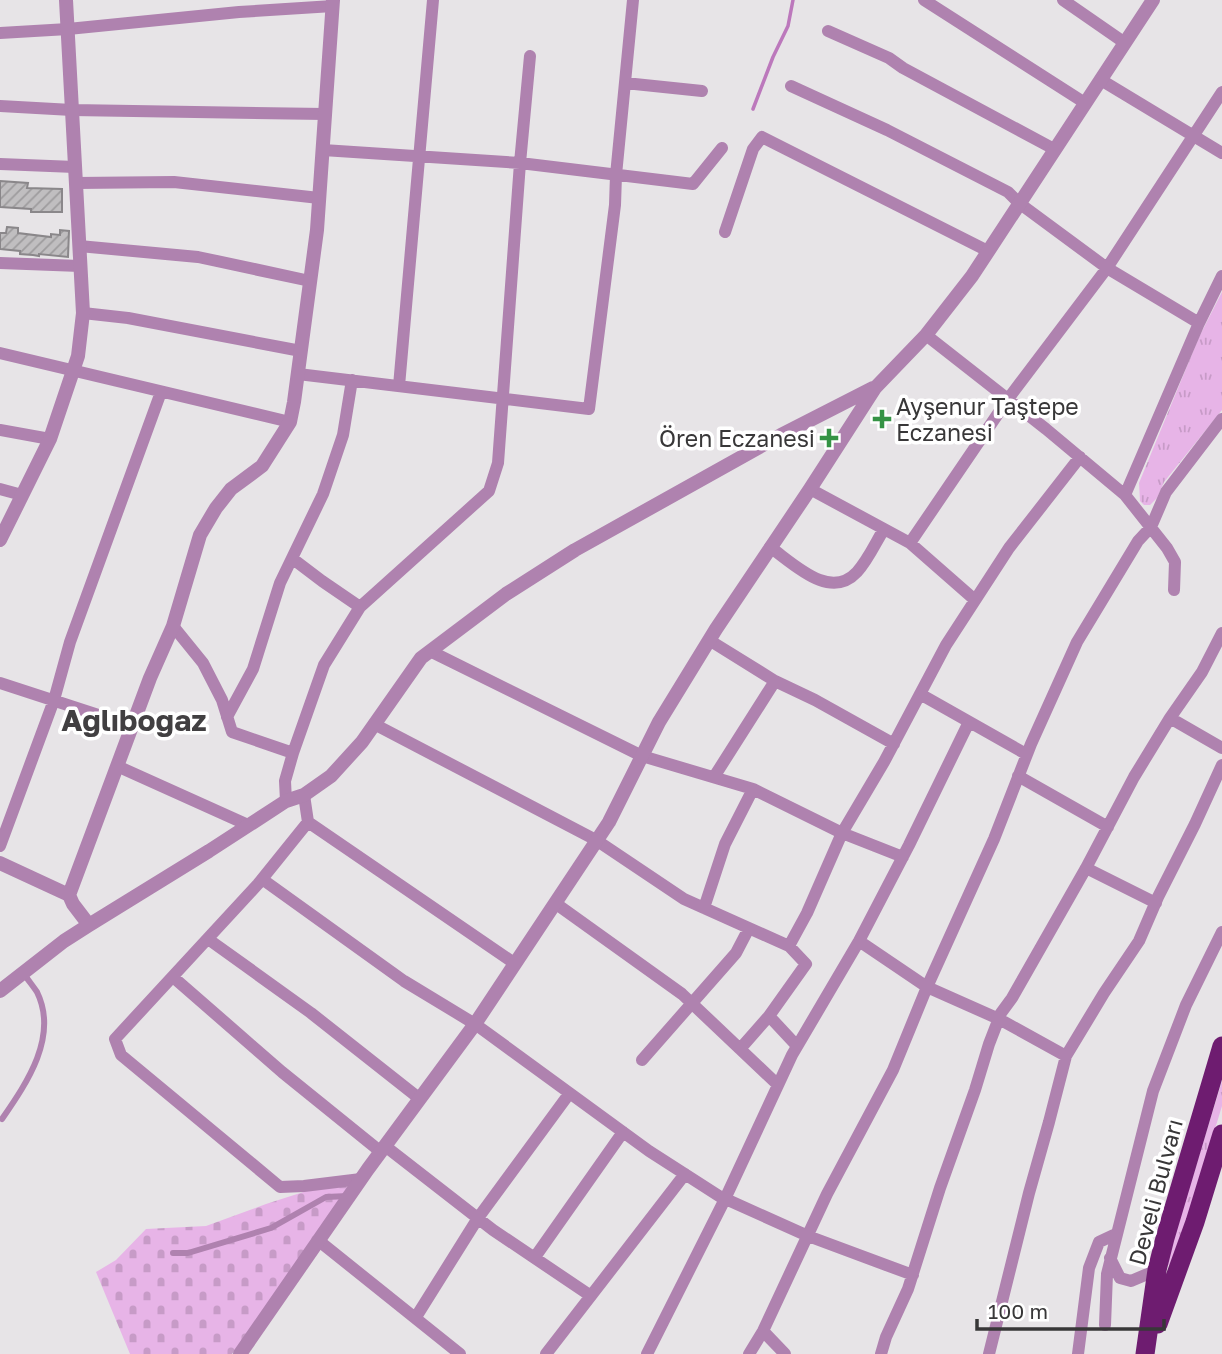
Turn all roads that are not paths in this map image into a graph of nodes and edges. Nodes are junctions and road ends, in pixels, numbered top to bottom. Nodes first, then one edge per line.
1 (66, 0) edge
2 (433, 0) edge
3 (633, 0) edge
4 (924, 0) edge
5 (1063, 0) edge
6 (1153, 0) edge
7 (333, 3) edge
8 (68, 29) junction
9 (828, 31) dead end
10 (0, 33) edge
11 (1125, 43) junction
12 (530, 56) dead end
13 (1101, 80) junction
14 (625, 83) junction
15 (791, 86) dead end
16 (702, 91) dead end
17 (1222, 92) edge
18 (1085, 103) junction
19 (0, 106) edge
20 (72, 110) junction
21 (325, 114) junction
22 (1193, 136) junction
23 (722, 148) dead end
24 (1054, 149) junction
25 (323, 150) junction
26 (1222, 153) edge
27 (420, 157) junction
28 (520, 163) junction
29 (0, 164) edge
30 (75, 166) junction
31 (616, 175) junction
32 (76, 183) junction
33 (320, 198) junction
34 (1019, 203) junction
35 (725, 232) dead end
36 (79, 246) junction
37 (988, 251) junction
38 (0, 263) edge
39 (80, 266) junction
40 (1107, 268) junction
41 (1222, 276) edge
42 (310, 281) junction
43 (83, 313) junction
44 (1199, 323) junction
45 (926, 335) junction
46 (301, 351) junction
47 (0, 353) edge
48 (73, 371) junction
49 (298, 374) junction
50 (352, 380) junction
51 (399, 386) junction
52 (875, 388) junction
53 (161, 392) junction
54 (503, 398) junction
55 (1008, 399) junction
56 (1222, 419) edge
57 (290, 422) junction
58 (0, 430) edge
59 (50, 439) junction
60 (1080, 457) junction
61 (810, 488) junction
62 (0, 489) edge
63 (22, 495) junction
64 (1125, 495) junction
65 (1151, 527) junction
66 (884, 529) junction
67 (0, 540) edge
68 (910, 542) junction
69 (770, 547) junction
70 (293, 559) junction
71 (1174, 590) dead end
72 (975, 600) junction
73 (360, 607) junction
74 (173, 626) junction
75 (1222, 633) edge
76 (709, 640) junction
77 (430, 651) junction
78 (775, 681) junction
79 (0, 683) edge
80 (920, 694) junction
81 (54, 701) junction
82 (228, 717) junction
83 (1171, 718) junction
84 (969, 722) junction
85 (374, 724) junction
86 (132, 726) junction
87 (894, 744) junction
88 (1222, 748) edge
89 (293, 753) junction
90 (1026, 754) junction
91 (642, 755) junction
92 (1222, 765) edge
93 (117, 766) junction
94 (1018, 776) junction
95 (714, 777) junction
96 (753, 789) junction
97 (304, 795) junction
98 (286, 801) junction
99 (308, 822) junction
100 (248, 825) junction
101 (1108, 827) junction
102 (842, 833) junction
103 (596, 840) junction
104 (0, 846) edge
105 (903, 857) junction
106 (0, 863) edge
107 (1086, 868) junction
108 (262, 879) junction
109 (69, 895) junction
110 (555, 902) junction
111 (1156, 903) junction
112 (704, 908) junction
113 (89, 925) junction
114 (749, 928) junction
115 (1222, 932) edge
116 (208, 939) junction
117 (859, 941) junction
118 (789, 946) junction
119 (514, 963) junction
120 (23, 973) junction
121 (173, 977) junction
122 (927, 987) junction
123 (0, 990) edge
124 (691, 1003) junction
125 (769, 1016) junction
126 (999, 1019) junction
127 (475, 1024) junction
128 (797, 1046) junction
129 (1222, 1046) edge
130 (740, 1049) junction
131 (1066, 1056) junction
132 (642, 1059) dead end
133 (778, 1085) junction
134 (569, 1094) junction
135 (420, 1099) junction
136 (2, 1119) dead end
137 (623, 1132) junction
138 (1222, 1134) edge
139 (383, 1149) junction
140 (685, 1174) junction
141 (361, 1179) junction
142 (350, 1196) junction
143 (725, 1199) junction
144 (478, 1218) junction
145 (1116, 1234) junction
146 (808, 1236) junction
147 (319, 1241) junction
148 (173, 1253) dead end
149 (534, 1257) junction
150 (1110, 1258) junction
151 (1157, 1270) junction
152 (913, 1275) junction
153 (591, 1296) junction
154 (415, 1317) junction
155 (1105, 1325) dead end
156 (763, 1331) junction
157 (240, 1354) edge
158 (460, 1354) edge
159 (546, 1354) edge
160 (647, 1354) edge
161 (749, 1354) edge
162 (785, 1354) edge
163 (881, 1354) edge
164 (989, 1354) edge
165 (1078, 1354) edge
166 (1145, 1354) edge

1 - 8 street
2 - 27 street
3 - 14 street
4 - 18 street
5 - 11 street
6 - 11 street
7 - 8 street
7 - 21 street
8 - 10 street
8 - 20 street
9 - 24 street
11 - 13 street
12 - 28 street
13 - 18 street
13 - 22 street
14 - 16 street
14 - 31 street
15 - 34 street
17 - 22 street
18 - 24 street
19 - 20 street
20 - 21 street
20 - 30 street
21 - 25 street
22 - 26 street
22 - 40 street
23 - 31 street
24 - 34 street
25 - 27 street
25 - 33 street
27 - 28 street
27 - 51 street
28 - 31 street
28 - 54 street
29 - 30 street
30 - 32 street
31 - 54 street
32 - 33 street
32 - 36 street
33 - 42 street
34 - 37 street
34 - 40 street
35 - 37 street
36 - 39 street
36 - 42 street
37 - 45 street
38 - 39 street
39 - 43 street
40 - 44 street
40 - 55 street
41 - 44 street
42 - 46 street
43 - 46 street
43 - 48 street
44 - 64 street
45 - 52 street
45 - 55 street
46 - 49 street
47 - 48 street
48 - 53 street
48 - 59 street
49 - 50 street
49 - 57 street
50 - 51 street
50 - 70 street
51 - 54 street
52 - 61 street
52 - 77 street
53 - 57 street
53 - 81 street
54 - 73 street
55 - 60 street
55 - 68 street
56 - 65 street
57 - 74 street
58 - 59 street
59 - 63 street
60 - 64 street
60 - 72 street
61 - 66 street
61 - 69 street
62 - 63 street
63 - 67 street
64 - 65 street
65 - 71 street
65 - 90 street
66 - 68 street
66 - 69 street
68 - 72 street
69 - 76 street
70 - 73 street
70 - 82 street
72 - 80 street
73 - 89 street
74 - 82 street
74 - 86 street
75 - 83 street
76 - 78 street
76 - 91 street
77 - 85 street
77 - 91 street
78 - 87 street
78 - 95 street
79 - 81 street
80 - 84 street
80 - 87 street
81 - 86 street
81 - 104 street
82 - 89 street
83 - 88 street
83 - 101 street
84 - 90 street
84 - 105 street
85 - 97 street
85 - 103 street
86 - 93 street
87 - 102 street
89 - 98 street
90 - 94 street
91 - 95 street
91 - 103 street
92 - 111 street
93 - 100 street
93 - 109 street
94 - 101 street
94 - 122 street
95 - 96 street
96 - 102 street
96 - 112 street
97 - 98 street
97 - 99 street
98 - 100 street
99 - 108 street
99 - 119 street
100 - 113 street
101 - 107 street
102 - 105 street
102 - 118 street
103 - 110 street
103 - 112 street
105 - 117 street
106 - 109 street
107 - 111 street
107 - 126 street
108 - 116 street
108 - 127 street
109 - 113 street
110 - 119 street
110 - 124 street
111 - 131 street
112 - 114 street
113 - 120 street
114 - 118 street
114 - 124 street
115 - 145 street
116 - 121 street
116 - 135 street
117 - 122 street
117 - 128 street
118 - 125 street
119 - 127 street
120 - 123 street
120 - 136 lane
121 - 139 street
121 - 141 street
122 - 126 street
122 - 146 street
124 - 130 street
124 - 132 street
125 - 128 street
125 - 130 street
126 - 131 street
126 - 152 street
127 - 134 street
127 - 135 street
128 - 133 street
129 - 151 highway, Develi Bulvarı
130 - 133 street
131 - 164 street
133 - 143 street
134 - 137 street
134 - 144 street
135 - 139 street
137 - 140 street
137 - 149 street
138 - 166 highway, Develi Bulvarı
139 - 141 street
139 - 144 street
140 - 143 street
140 - 153 street
141 - 142 street
142 - 147 street
142 - 148 lane
143 - 146 street
143 - 160 street
144 - 149 street
144 - 154 street
145 - 150 street
145 - 165 street
146 - 152 street
146 - 156 street
147 - 154 street
147 - 157 street
149 - 153 street
150 - 151 street
150 - 155 street
151 - 166 highway, Develi Bulvarı
152 - 163 street
153 - 159 street
154 - 158 street
156 - 161 street
156 - 162 street

